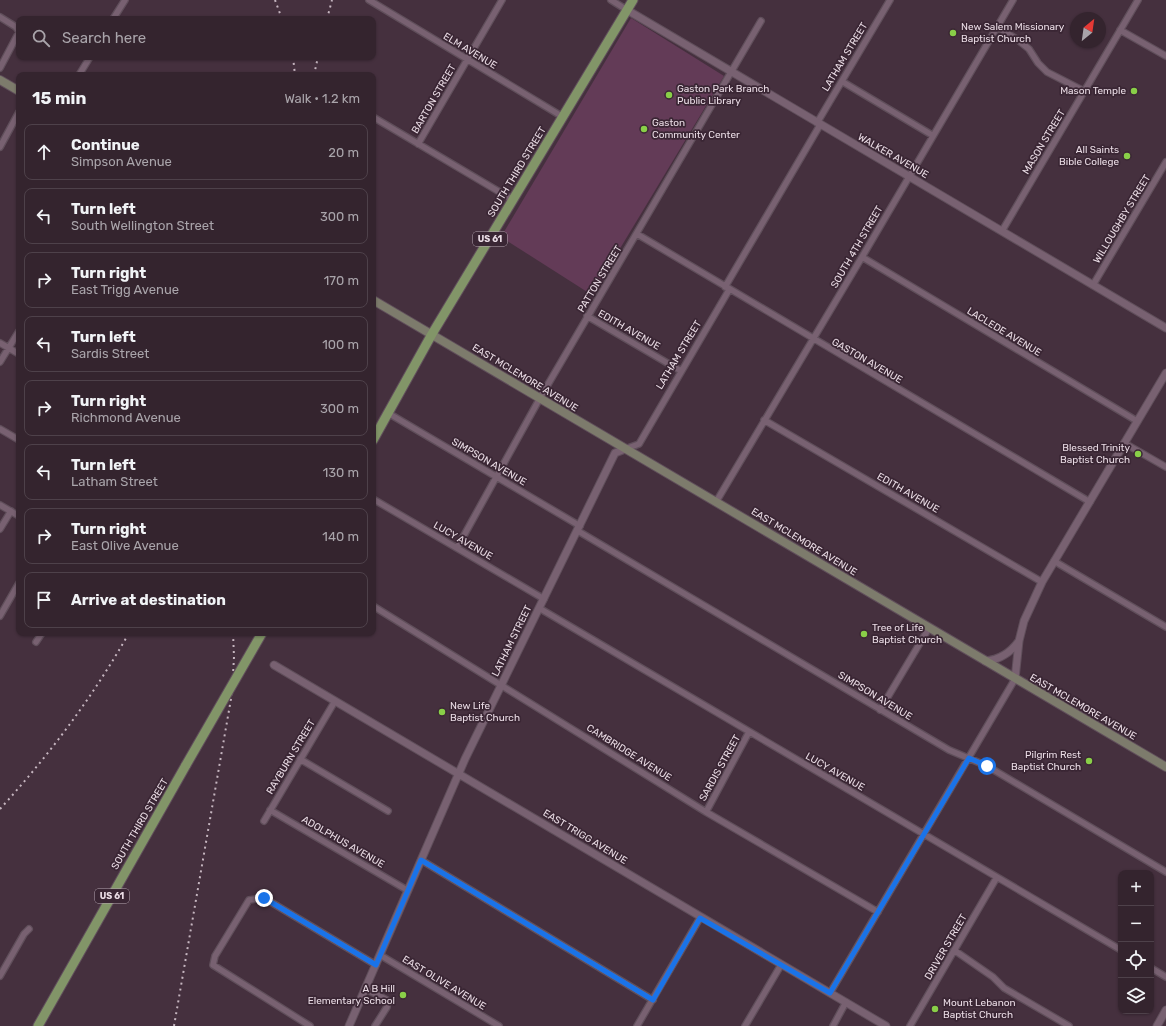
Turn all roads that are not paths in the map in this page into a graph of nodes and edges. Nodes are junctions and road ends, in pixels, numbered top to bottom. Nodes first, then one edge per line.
1 (124, 0) edge
2 (369, 0) edge
3 (502, 0) edge
4 (611, 0) edge
5 (633, 0) edge
6 (890, 0) edge
7 (1013, 0) edge
8 (1138, 0) edge
9 (627, 10) junction
10 (115, 16) edge
11 (0, 18) edge
12 (761, 20) dead end
13 (16, 27) edge
14 (996, 27) junction
15 (1120, 30) junction
16 (16, 38) edge
17 (1166, 56) edge
18 (88, 60) edge
19 (467, 60) junction
20 (0, 68) edge
21 (81, 72) edge
22 (731, 72) junction
23 (0, 80) edge
24 (843, 82) junction
25 (16, 89) edge
26 (1084, 91) junction
27 (16, 117) edge
28 (563, 117) junction
29 (376, 119) edge
30 (819, 124) junction
31 (932, 135) junction
32 (418, 144) junction
33 (0, 146) edge
34 (1166, 162) edge
35 (908, 176) junction
36 (513, 200) junction
37 (1002, 231) junction
38 (637, 234) junction
39 (862, 258) junction
40 (1093, 285) junction
41 (727, 289) junction
42 (376, 302) edge
43 (588, 316) junction
44 (1166, 328) edge
45 (432, 334) junction
46 (16, 336) edge
47 (813, 339) junction
48 (0, 343) edge
49 (9, 348) junction
50 (16, 352) edge
51 (0, 362) edge
52 (681, 371) junction
53 (1166, 373) edge
54 (540, 398) junction
55 (388, 413) junction
56 (764, 420) junction
57 (1138, 421) junction
58 (0, 429) edge
59 (376, 435) edge
60 (16, 438) edge
61 (1124, 443) junction
62 (625, 449) junction
63 (1166, 467) edge
64 (497, 477) junction
65 (376, 501) edge
66 (716, 502) junction
67 (1090, 502) junction
68 (0, 505) edge
69 (11, 511) junction
70 (16, 514) edge
71 (579, 528) junction
72 (0, 529) edge
73 (457, 548) junction
74 (1054, 561) junction
75 (1042, 582) junction
76 (16, 588) edge
77 (544, 599) junction
78 (376, 608) edge
79 (539, 608) junction
80 (0, 616) edge
81 (1166, 627) edge
82 (929, 628) junction
83 (40, 636) edge
84 (260, 636) edge
85 (1019, 641) junction
86 (36, 642) dead end
87 (985, 661) junction
88 (274, 665) dead end
89 (1015, 679) junction
90 (502, 685) junction
91 (335, 701) junction
92 (880, 710) junction
93 (749, 732) junction
94 (969, 758) junction
95 (300, 759) junction
96 (1166, 767) edge
97 (458, 774) junction
98 (270, 810) junction
99 (388, 811) dead end
100 (706, 812) junction
101 (264, 821) dead end
102 (924, 835) junction
103 (421, 860) junction
104 (1166, 872) edge
105 (997, 877) junction
106 (407, 890) junction
107 (878, 912) junction
108 (700, 918) junction
109 (29, 929) dead end
110 (1118, 948) edge
111 (954, 950) junction
112 (380, 955) junction
113 (376, 965) junction
114 (780, 965) junction
115 (1154, 970) edge
116 (0, 976) edge
117 (1166, 977) edge
118 (366, 989) junction
119 (830, 993) junction
120 (653, 1000) junction
121 (846, 1002) junction
122 (1166, 1010) edge
123 (38, 1026) edge
124 (310, 1026) edge
125 (350, 1026) edge
126 (375, 1026) edge
127 (499, 1026) edge
128 (637, 1026) edge
129 (745, 1026) edge
130 (833, 1026) edge
131 (886, 1026) edge
132 (910, 1026) edge
133 (1069, 1026) edge
134 (1157, 1026) edge

1 - 10 street
2 - 19 street, ELM AVENUE
3 - 19 street, BARTON STREET
4 - 9 street, WALKER AVENUE
5 - 9 main road, SOUTH THIRD STREET / US 61
6 - 24 street, LATHAM STREET
7 - 14 street, SOUTH 4TH STREET
8 - 15 street, MASON STREET
9 - 22 street, WALKER AVENUE
9 - 28 main road, SOUTH THIRD STREET / US 61
11 - 13 street
12 - 22 street, PATTON STREET
14 - 26 street
14 - 31 street, SOUTH 4TH STREET
15 - 17 street
15 - 26 street, MASON STREET
16 - 20 street
18 - 21 street
19 - 28 street, ELM AVENUE
19 - 32 street, BARTON STREET
22 - 30 street, WALKER AVENUE
22 - 38 street, PATTON STREET
23 - 25 main road
24 - 30 street, LATHAM STREET
24 - 31 street
26 - 37 street, MASON STREET
27 - 33 street
28 - 36 main road, SOUTH THIRD STREET / US 61
29 - 32 street
30 - 35 street, WALKER AVENUE
30 - 41 street, LATHAM STREET
31 - 35 street, SOUTH 4TH STREET
32 - 36 street
34 - 40 street, WILLOUGHBY STREET
35 - 37 street, WALKER AVENUE
35 - 39 street, SOUTH 4TH STREET
36 - 45 main road, SOUTH THIRD STREET / US 61
37 - 40 street, WALKER AVENUE
38 - 41 street, GASTON AVENUE
38 - 43 street, PATTON STREET
39 - 47 street, SOUTH 4TH STREET
39 - 57 street, LACLEDE AVENUE
40 - 44 street, WALKER AVENUE
41 - 47 street, GASTON AVENUE
41 - 52 street, LATHAM STREET
42 - 45 main road
43 - 52 street, EDITH AVENUE
43 - 54 street, PATTON STREET
45 - 54 main road, EAST MCLEMORE AVENUE
45 - 55 main road, SOUTH THIRD STREET / US 61
46 - 49 street
47 - 56 street, SOUTH 4TH STREET
47 - 67 street, GASTON AVENUE
48 - 49 street
49 - 50 street
49 - 51 street
52 - 62 street, LATHAM STREET
53 - 57 street
54 - 62 main road, EAST MCLEMORE AVENUE
54 - 64 street, PATTON STREET
55 - 59 main road, SOUTH THIRD STREET / US 61
55 - 64 street, SIMPSON AVENUE
56 - 66 street, SOUTH 4TH STREET
56 - 75 street, EDITH AVENUE
57 - 61 street
58 - 60 street
61 - 63 street
61 - 67 street
62 - 66 main road, EAST MCLEMORE AVENUE
62 - 71 street, LATHAM STREET
64 - 71 street, SIMPSON AVENUE
64 - 73 street, PATTON STREET
65 - 73 street, LUCY AVENUE
66 - 82 main road, EAST MCLEMORE AVENUE
67 - 74 street
68 - 69 street
69 - 70 street
69 - 72 street
71 - 77 street, LATHAM STREET
71 - 92 street, SIMPSON AVENUE
73 - 77 street, LUCY AVENUE
74 - 75 street
74 - 81 street
75 - 85 street
76 - 80 street
77 - 79 street, LATHAM STREET
78 - 90 street, CAMBRIDGE AVENUE
79 - 90 street, LATHAM STREET
79 - 93 street, LUCY AVENUE
82 - 87 main road, EAST MCLEMORE AVENUE
82 - 92 street
83 - 86 street
84 - 123 main road, SOUTH THIRD STREET / US 61, bridge
85 - 87 street
85 - 89 street
87 - 89 main road, EAST MCLEMORE AVENUE
88 - 91 street, EAST TRIGG AVENUE
89 - 94 street
89 - 96 main road, EAST MCLEMORE AVENUE
90 - 97 street, LATHAM STREET
90 - 100 street, CAMBRIDGE AVENUE
91 - 95 street, RAYBURN STREET
91 - 97 street, EAST TRIGG AVENUE
92 - 94 street, SIMPSON AVENUE
93 - 100 street, SARDIS STREET
93 - 102 street, LUCY AVENUE
94 - 102 street
94 - 104 street, SIMPSON AVENUE
95 - 98 street, RAYBURN STREET
95 - 99 street
97 - 103 street, LATHAM STREET
97 - 108 street, EAST TRIGG AVENUE
98 - 101 street, RAYBURN STREET
98 - 106 street, ADOLPHUS AVENUE
100 - 107 street, CAMBRIDGE AVENUE
102 - 105 street, LUCY AVENUE
102 - 107 street
103 - 106 street, LATHAM STREET
103 - 120 street
105 - 110 street, LUCY AVENUE
105 - 111 street, DRIVER STREET
106 - 112 street, LATHAM STREET
107 - 119 street
108 - 114 street, EAST TRIGG AVENUE
108 - 120 street
109 - 116 street
111 - 132 street, DRIVER STREET
111 - 133 street
112 - 113 street, LATHAM STREET
112 - 127 street, EAST OLIVE AVENUE
113 - 118 street, LATHAM STREET
113 - 124 street
114 - 119 street, EAST TRIGG AVENUE
114 - 129 street
115 - 117 street
118 - 125 street, LATHAM STREET
118 - 126 street
119 - 121 street, EAST TRIGG AVENUE
120 - 128 street
121 - 130 street
121 - 131 street, EAST TRIGG AVENUE
122 - 134 street

